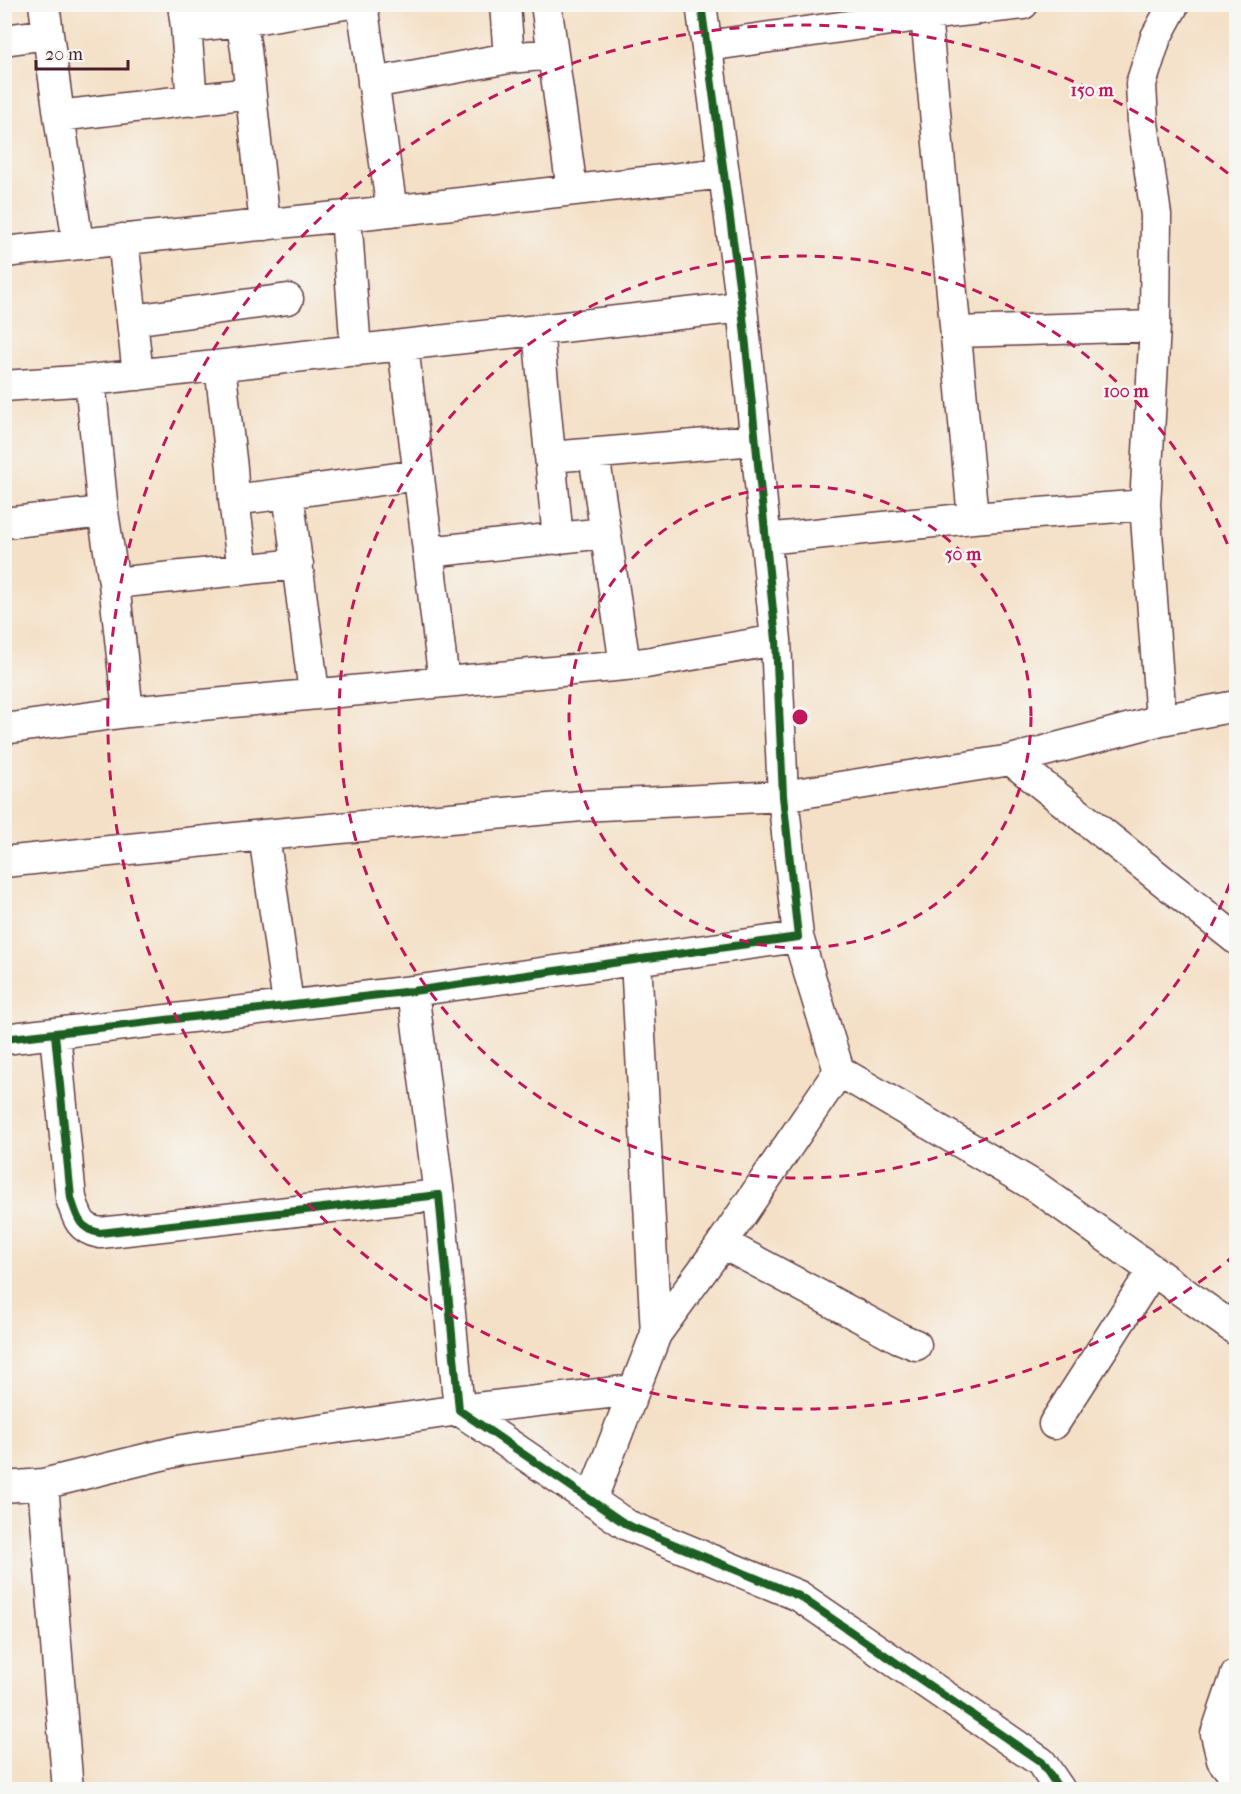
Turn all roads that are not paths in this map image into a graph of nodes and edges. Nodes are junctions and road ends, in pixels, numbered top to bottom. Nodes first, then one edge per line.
1 (44, 4) edge
2 (345, 4) edge
3 (362, 4) edge
4 (505, 4) edge
5 (546, 4) edge
6 (701, 4) edge
7 (1023, 4) edge
8 (1174, 4) edge
9 (926, 15) junction
10 (184, 16) edge
11 (241, 21) junction
12 (48, 34) junction
13 (4, 40) edge
14 (707, 46) junction
15 (553, 54) junction
16 (510, 57) junction
17 (373, 83) junction
18 (250, 93) junction
19 (192, 101) junction
20 (59, 116) junction
21 (724, 173) junction
22 (572, 190) junction
23 (392, 211) junction
24 (346, 216) junction
25 (265, 225) junction
26 (123, 239) junction
27 (78, 243) junction
28 (4, 252) edge
29 (288, 299) dead end
30 (742, 307) junction
31 (132, 320) junction
32 (1155, 326) junction
33 (538, 330) junction
34 (956, 332) junction
35 (403, 346) junction
36 (356, 351) junction
37 (220, 366) junction
38 (138, 375) junction
39 (90, 380) junction
40 (4, 386) edge
41 (755, 440) junction
42 (594, 454) junction
43 (550, 457) junction
44 (418, 475) junction
45 (288, 493) junction
46 (234, 500) junction
47 (1145, 505) junction
48 (103, 512) junction
49 (974, 518) junction
50 (4, 523) edge
51 (605, 533) junction
52 (558, 539) junction
53 (765, 539) junction
54 (428, 552) junction
55 (298, 564) junction
56 (243, 570) junction
57 (114, 583) junction
58 (776, 640) junction
59 (625, 665) junction
60 (444, 682) junction
61 (314, 693) junction
62 (1236, 706) edge
63 (128, 712) junction
64 (1161, 720) junction
65 (4, 729) edge
66 (1011, 760) junction
67 (783, 796) junction
68 (264, 835) junction
69 (4, 862) edge
70 (798, 937) junction
71 (1236, 939) edge
72 (636, 960) junction
73 (413, 991) junction
74 (288, 1004) junction
75 (55, 1034) junction
76 (4, 1039) edge
77 (838, 1071) junction
78 (439, 1195) junction
79 (722, 1243) junction
80 (1153, 1270) junction
81 (1236, 1330) edge
82 (656, 1334) junction
83 (916, 1345) dead end
84 (634, 1390) junction
85 (459, 1410) junction
86 (1054, 1424) dead end
87 (43, 1484) junction
88 (4, 1487) edge
89 (591, 1501) junction
90 (1236, 1675) edge
91 (1236, 1779) edge
92 (68, 1790) edge
93 (1060, 1790) edge

1 - 12 street
2 - 11 street
3 - 17 street
4 - 16 street
5 - 15 street
6 - 14 street
7 - 9 street
8 - 32 street
9 - 14 street
9 - 34 street
10 - 11 street
10 - 19 street
11 - 18 street
12 - 13 street
12 - 20 street
14 - 21 street
15 - 16 street
15 - 22 street
16 - 17 street
17 - 23 street
18 - 19 street
18 - 25 street
19 - 20 street
20 - 27 street
21 - 22 street
21 - 30 street
22 - 23 street
23 - 24 street
24 - 25 street
24 - 36 street
25 - 26 street
26 - 27 street
26 - 31 street
27 - 28 street
29 - 31 street
30 - 33 street
30 - 41 street
31 - 38 street
32 - 34 street
32 - 47 street
33 - 35 street
33 - 43 street
34 - 49 street
35 - 36 street
35 - 44 street
36 - 37 street
37 - 38 street
37 - 46 street
38 - 39 street
39 - 40 street
39 - 48 street
41 - 42 street
41 - 53 street
42 - 43 street
42 - 51 street
43 - 52 street
44 - 45 street
44 - 54 street
45 - 46 street
45 - 55 street
46 - 56 street
47 - 49 street
47 - 64 street
48 - 50 street
48 - 57 street
49 - 53 street
51 - 52 street
51 - 59 street
52 - 54 street
53 - 58 street
54 - 60 street
55 - 56 street
55 - 61 street
56 - 57 street
57 - 63 street
58 - 59 street
58 - 67 street
59 - 60 street
60 - 61 street
61 - 63 street
62 - 64 street
63 - 65 street
64 - 66 street
66 - 67 street
66 - 71 street
67 - 68 street
67 - 70 street
68 - 69 street
68 - 74 street
70 - 72 street
70 - 77 street
72 - 73 street
72 - 82 street
73 - 74 street
73 - 78 street
74 - 75 street
75 - 76 street
75 - 78 street
77 - 79 street
77 - 80 street
78 - 85 street
79 - 82 street
79 - 83 street
80 - 81 street
80 - 86 street
82 - 84 street
84 - 85 street
84 - 89 street
85 - 87 street
85 - 89 street
87 - 88 street
87 - 92 street
89 - 93 street
90 - 91 street

